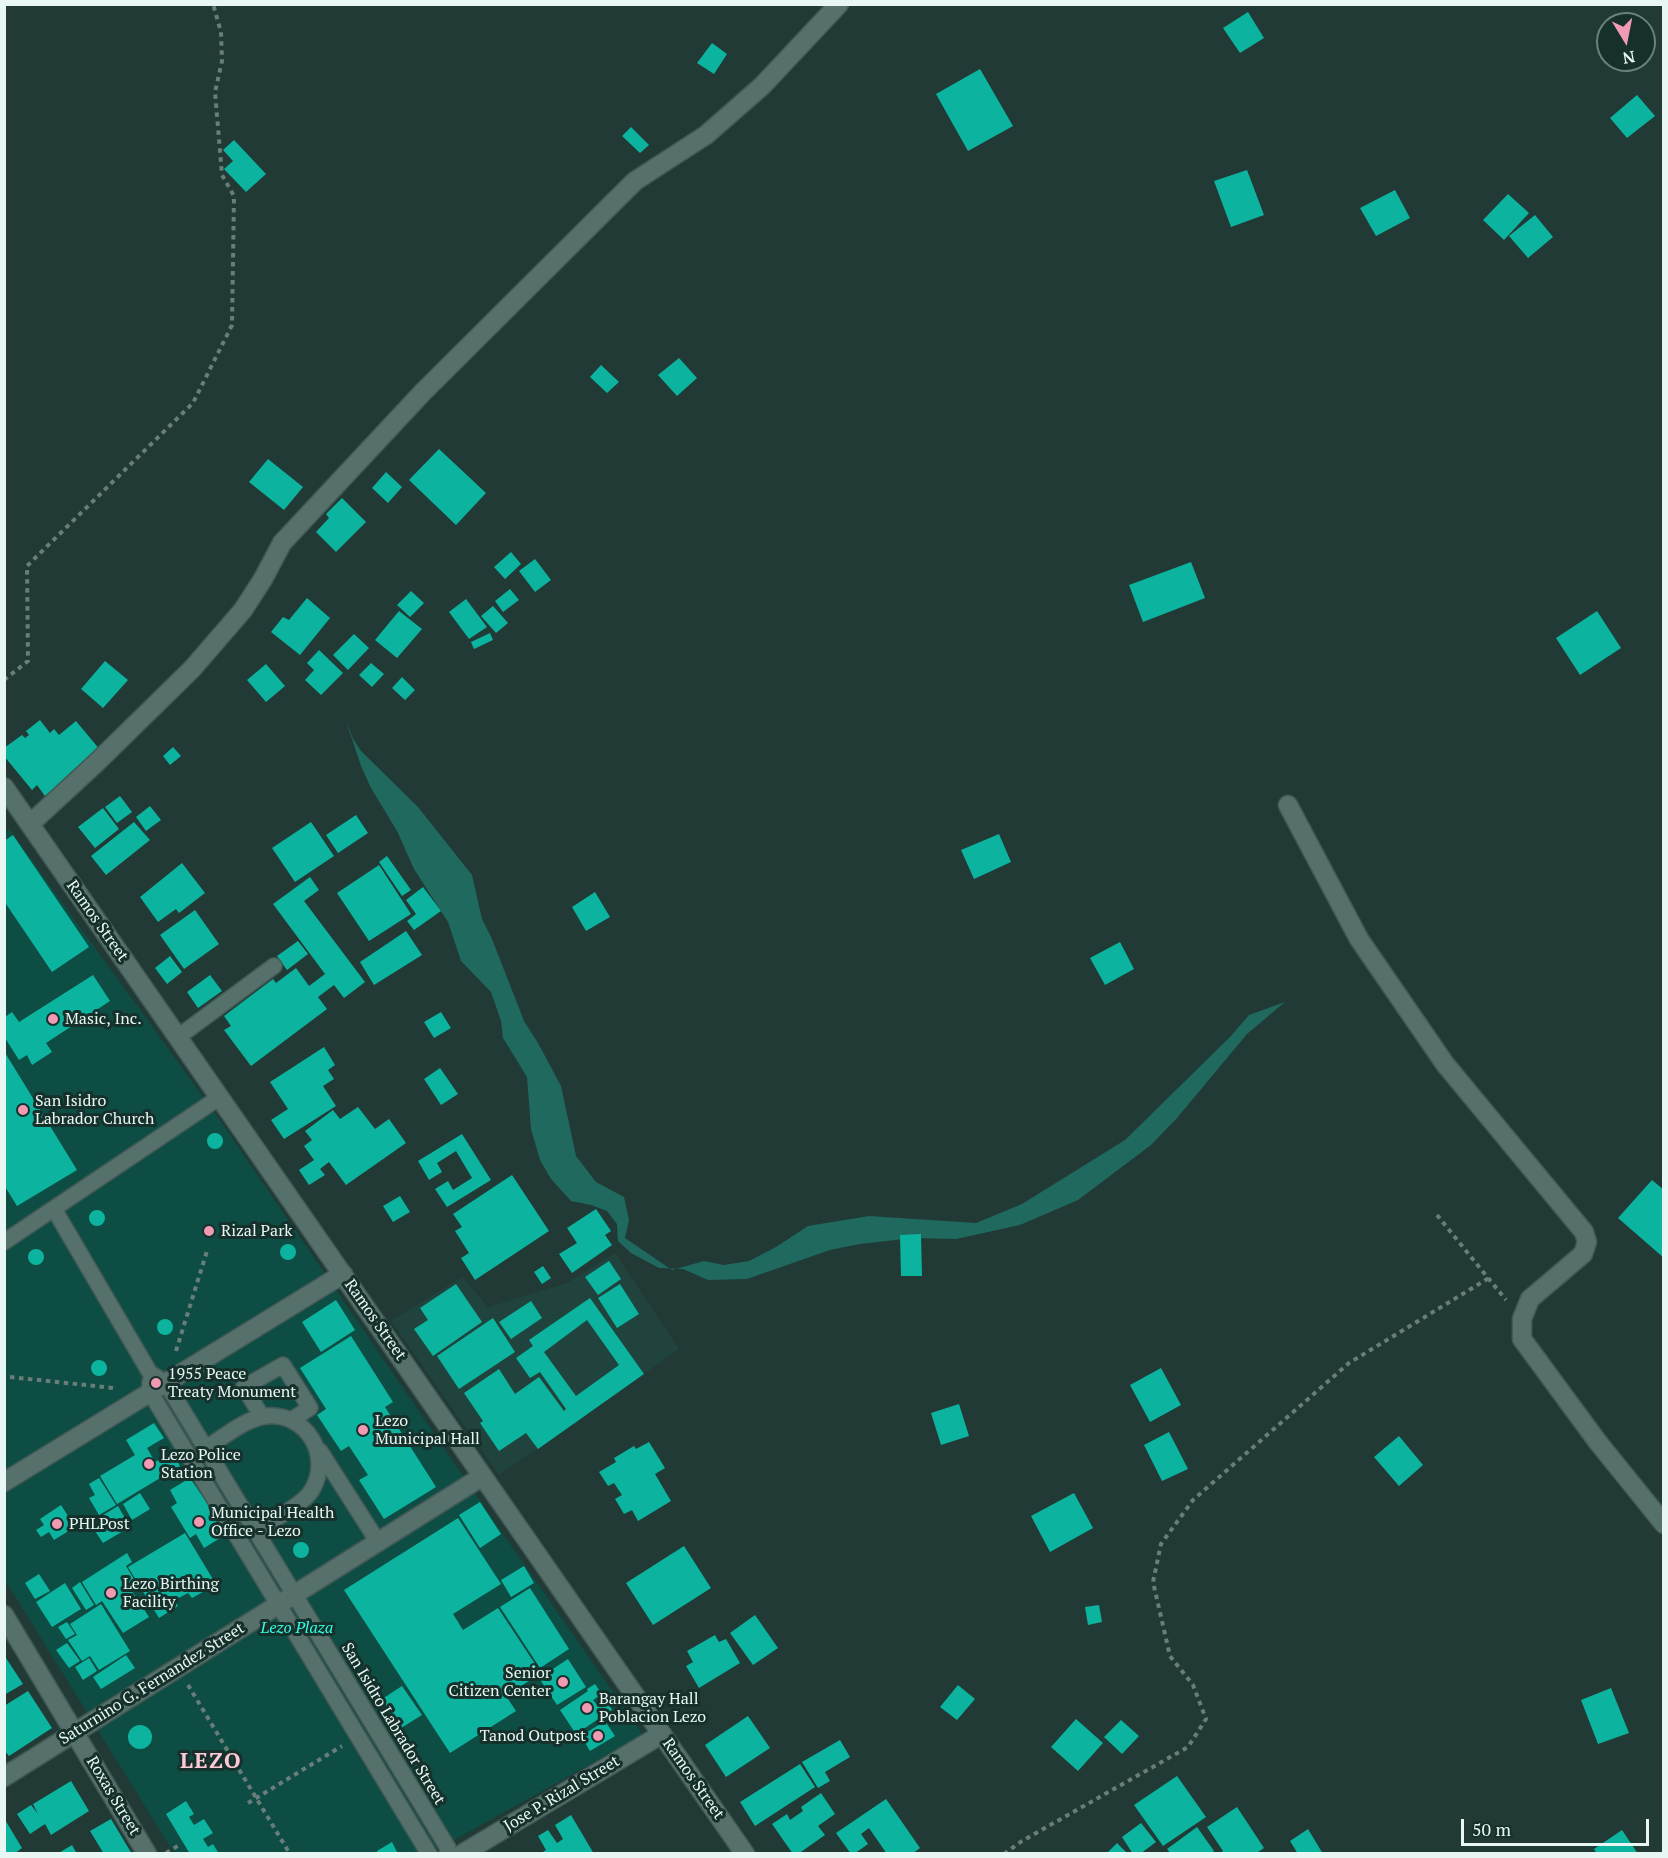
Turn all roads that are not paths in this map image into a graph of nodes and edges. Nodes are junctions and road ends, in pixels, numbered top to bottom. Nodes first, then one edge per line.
1 (839, 4) edge
2 (8, 799) edge
3 (1288, 805) dead end
4 (30, 824) junction
5 (274, 966) dead end
6 (178, 1037) junction
7 (220, 1097) junction
8 (54, 1209) junction
9 (4, 1242) edge
10 (343, 1274) junction
11 (150, 1373) junction
12 (166, 1383) junction
13 (150, 1392) junction
14 (262, 1417) junction
15 (291, 1420) junction
16 (316, 1446) junction
17 (206, 1448) junction
18 (483, 1476) junction
19 (4, 1482) edge
20 (1664, 1524) edge
21 (255, 1530) junction
22 (378, 1542) junction
23 (295, 1595) junction
24 (279, 1605) junction
25 (4, 1615) edge
26 (75, 1732) junction
27 (662, 1734) junction
28 (4, 1777) edge
29 (147, 1854) edge
30 (429, 1854) edge
31 (447, 1854) edge
32 (462, 1854) edge
33 (745, 1854) edge

1 - 4 street
2 - 4 street, Ramos Street
3 - 20 street
4 - 6 street, Ramos Street
5 - 6 lane
6 - 7 street, Ramos Street
7 - 8 lane
7 - 10 street, Ramos Street
8 - 9 lane
8 - 11 lane, San Isidro Labrador Street
10 - 12 street
10 - 18 street, Ramos Street
11 - 12 lane, San Isidro Labrador Street
11 - 13 lane
12 - 13 street
12 - 17 lane, San Isidro Labrador Street
13 - 19 street
13 - 24 lane
14 - 15 lane
14 - 15 lane
14 - 17 lane
15 - 16 lane
16 - 21 lane
16 - 22 lane
17 - 21 lane, San Isidro Labrador Street
18 - 22 street, Saturnino G. Fernandez Street
18 - 27 street, Ramos Street
21 - 23 lane, San Isidro Labrador Street
22 - 23 street, Saturnino G. Fernandez Street
23 - 24 street, Saturnino G. Fernandez Street
23 - 31 lane, San Isidro Labrador Street
24 - 26 street, Saturnino G. Fernandez Street
24 - 30 lane
25 - 26 street, Roxas Street
26 - 28 street, Saturnino G. Fernandez Street
26 - 29 street, Roxas Street
27 - 32 street, Jose P. Rizal Street
27 - 33 street, Ramos Street

